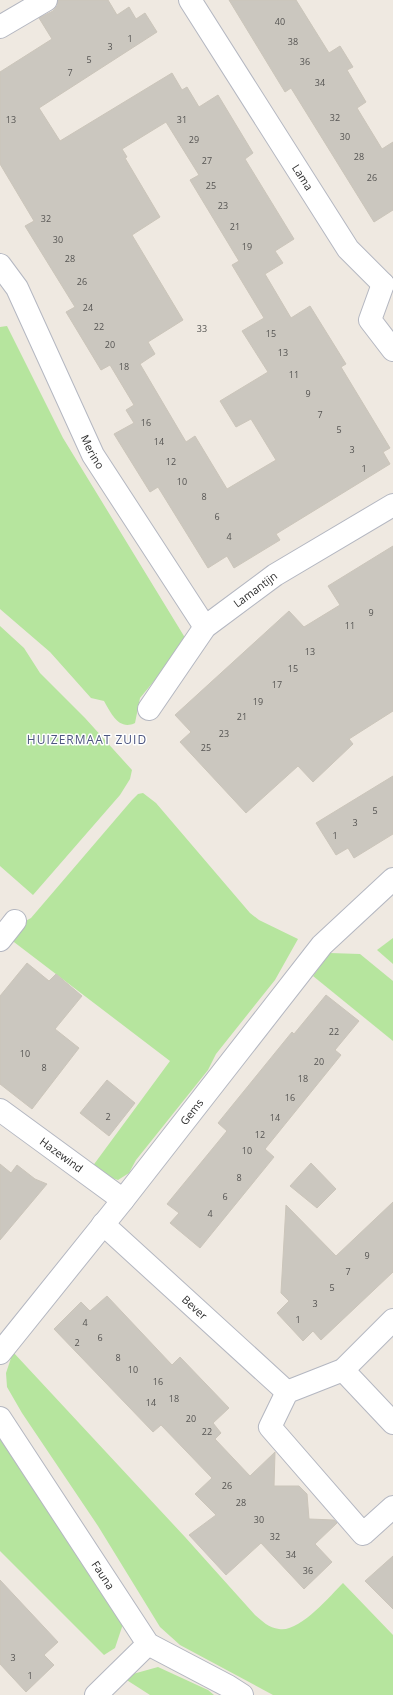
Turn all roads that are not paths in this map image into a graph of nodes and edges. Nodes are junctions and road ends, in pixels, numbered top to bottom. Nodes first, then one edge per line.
1 (46, 0) edge
2 (190, 0) edge
3 (0, 27) edge
4 (0, 265) edge
5 (388, 281) edge
6 (393, 350) edge
7 (393, 505) edge
8 (205, 627) junction
9 (149, 709) dead end
10 (393, 879) edge
11 (15, 921) dead end
12 (0, 940) edge
13 (0, 1110) edge
14 (123, 1200) junction
15 (103, 1224) junction
16 (393, 1320) edge
17 (0, 1353) edge
18 (343, 1370) junction
19 (286, 1392) junction
20 (0, 1418) edge
21 (393, 1423) edge
22 (393, 1507) edge
23 (148, 1644) junction
24 (96, 1695) edge
25 (242, 1695) edge

1 - 3 street
2 - 5 street, Lama
4 - 8 street, Merino
5 - 6 street, Lama
7 - 8 street, Lamantijn
8 - 9 street, Lamantijn
10 - 14 street, Gems
11 - 12 street
13 - 14 street, Hazewind
14 - 15 street, Gems
15 - 17 street, Gems
15 - 19 street, Bever
16 - 18 street
18 - 19 street
18 - 21 street
19 - 22 street
20 - 23 street, Fauna
23 - 24 street
23 - 25 street, Fauna

